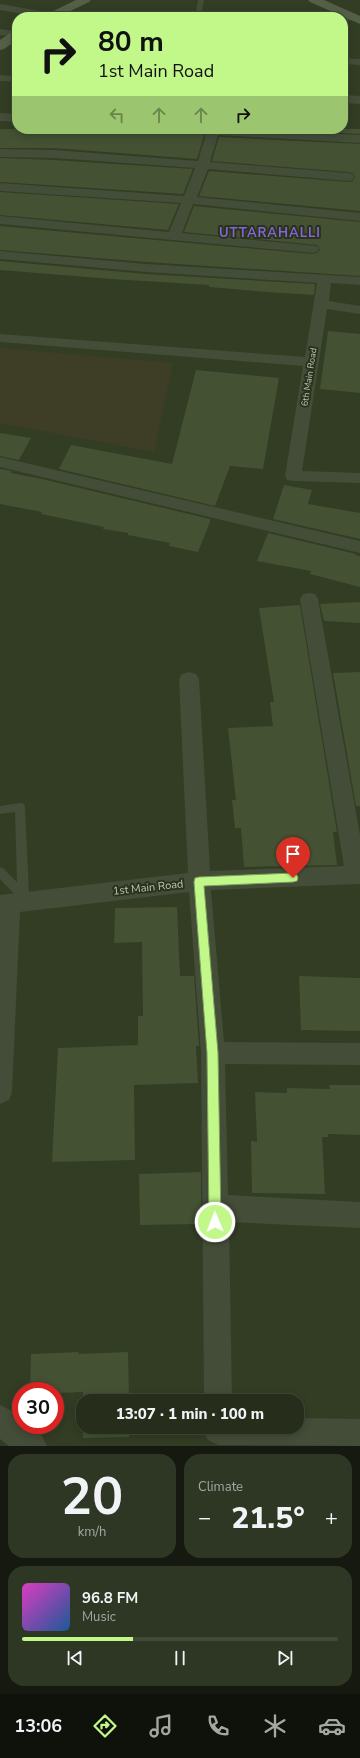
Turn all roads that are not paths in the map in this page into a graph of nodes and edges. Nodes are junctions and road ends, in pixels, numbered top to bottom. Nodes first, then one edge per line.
1 (84, 0) edge
2 (201, 0) edge
3 (314, 0) edge
4 (0, 7) edge
5 (28, 12) edge
6 (58, 12) edge
7 (199, 12) edge
8 (338, 12) edge
9 (348, 61) edge
10 (360, 62) edge
11 (0, 78) edge
12 (12, 79) edge
13 (348, 99) edge
14 (360, 100) edge
15 (0, 117) edge
16 (12, 118) edge
17 (212, 134) edge
18 (250, 134) edge
19 (360, 140) edge
20 (0, 153) edge
21 (204, 165) junction
22 (348, 177) dead end
23 (0, 187) edge
24 (189, 200) junction
25 (360, 217) edge
26 (0, 220) edge
27 (174, 236) junction
28 (312, 249) dead end
29 (0, 255) edge
30 (324, 279) junction
31 (360, 282) edge
32 (320, 304) junction
33 (360, 310) edge
34 (0, 338) edge
35 (311, 362) junction
36 (0, 462) edge
37 (360, 478) edge
38 (360, 546) edge
39 (309, 599) dead end
40 (189, 678) dead end
41 (0, 810) edge
42 (0, 872) edge
43 (358, 875) edge
44 (199, 882) junction
45 (12, 900) edge
46 (213, 1053) junction
47 (360, 1054) edge
48 (0, 1092) edge
49 (215, 1208) junction
50 (360, 1214) edge
51 (218, 1394) edge
52 (0, 1420) edge
53 (304, 1434) edge
54 (360, 1434) edge
55 (32, 1446) edge

1 - 6 main road
2 - 7 lane
3 - 8 main road
4 - 5 street
9 - 10 street
11 - 12 street
13 - 14 street
15 - 16 street
17 - 21 street
18 - 19 street
20 - 21 street
21 - 22 street
21 - 24 street
23 - 24 street
24 - 25 street
24 - 27 street
26 - 27 street
27 - 28 street
29 - 30 street
30 - 31 street
30 - 32 street, 6th Main Road
32 - 33 street
32 - 35 street, 6th Main Road
34 - 35 street
35 - 37 street, 6th Main Road
36 - 38 street
39 - 43 street
40 - 44 street
41 - 45 lane
42 - 45 lane
43 - 44 street, 1st Main Road
44 - 45 street, 1st Main Road
44 - 46 street
45 - 48 street
46 - 47 street
46 - 49 street
49 - 50 street
49 - 51 street
52 - 55 street
53 - 54 street

